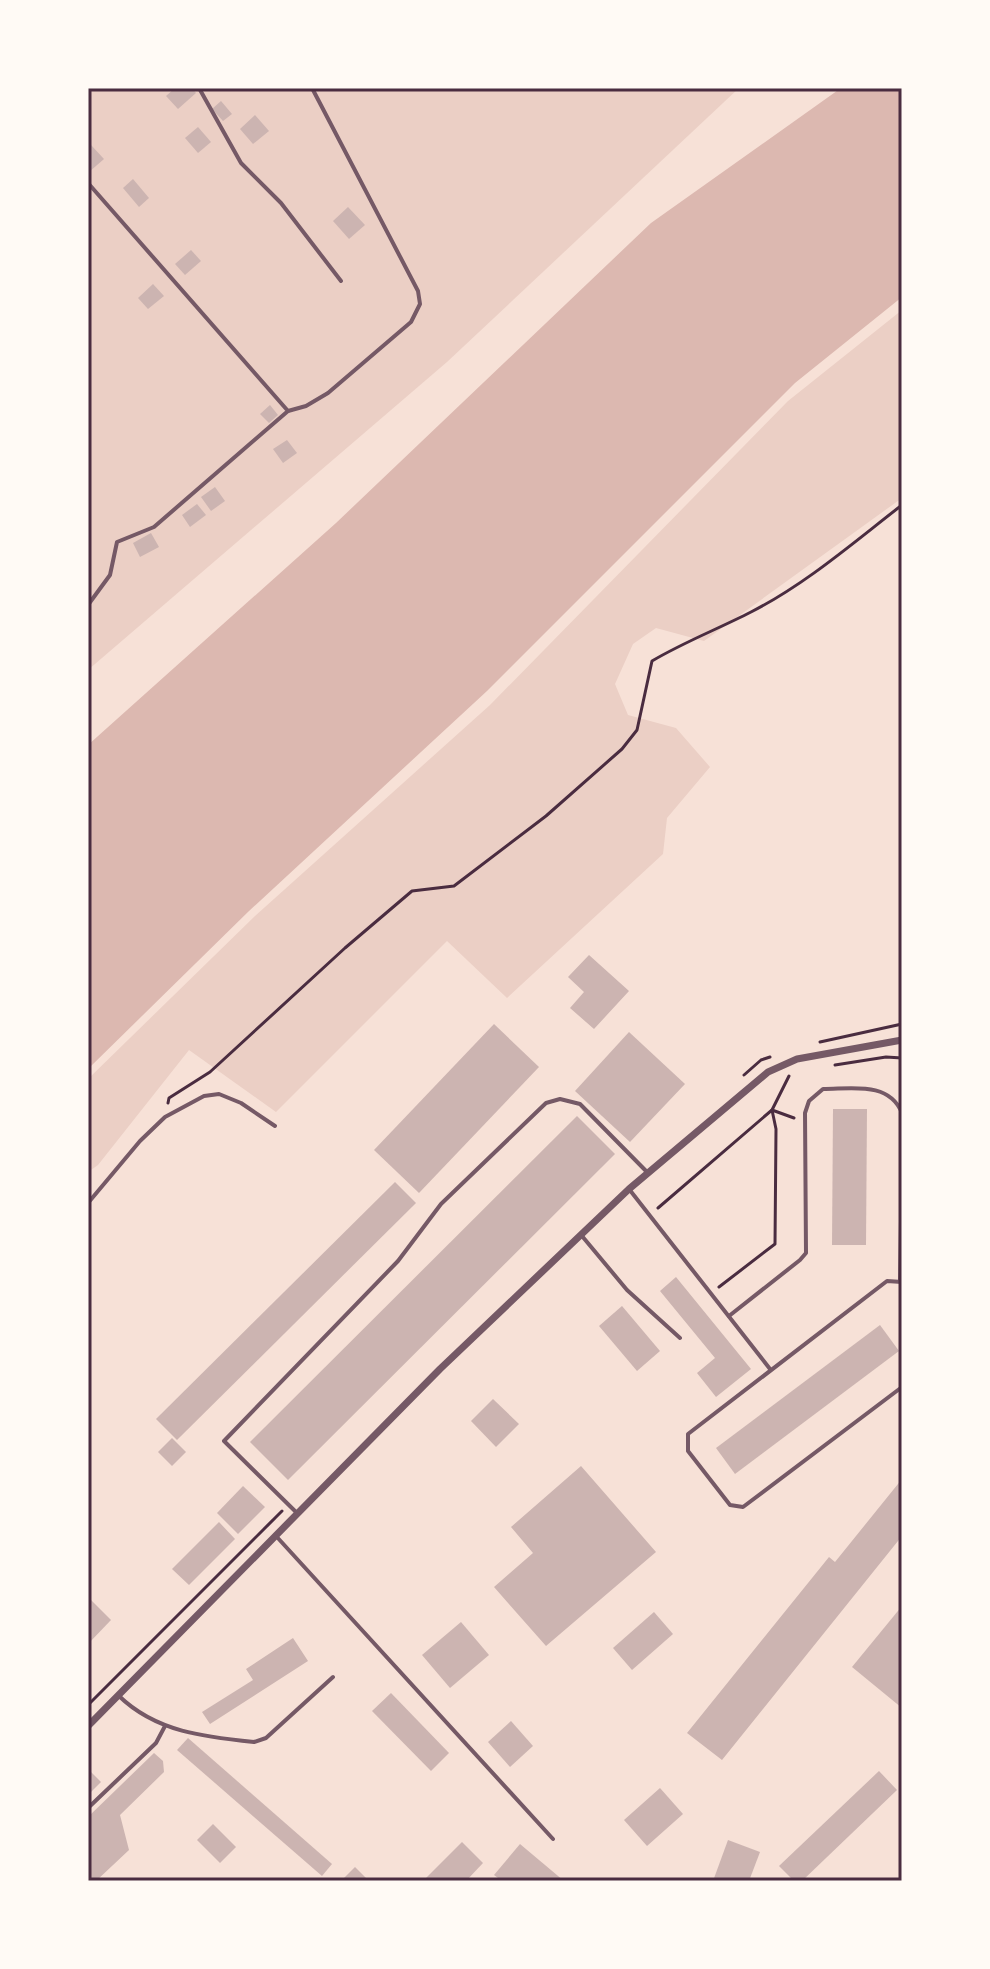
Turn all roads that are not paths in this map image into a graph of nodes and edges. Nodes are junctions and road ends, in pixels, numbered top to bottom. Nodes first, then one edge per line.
1 (199, 88) edge
2 (312, 88) edge
3 (88, 183) edge
4 (341, 281) dead end
5 (288, 411) junction
6 (88, 605) edge
7 (902, 1040) edge
8 (902, 1113) edge
9 (275, 1126) dead end
10 (902, 1163) edge
11 (648, 1173) junction
12 (629, 1189) junction
13 (88, 1203) edge
14 (582, 1236) junction
15 (901, 1281) edge
16 (729, 1316) junction
17 (680, 1338) dead end
18 (770, 1369) junction
19 (902, 1387) edge
20 (298, 1514) junction
21 (276, 1536) junction
22 (333, 1677) dead end
23 (119, 1696) junction
24 (88, 1726) edge
25 (165, 1726) junction
26 (88, 1808) edge
27 (553, 1839) dead end

1 - 4 lane
2 - 5 lane
3 - 5 lane
5 - 6 lane
7 - 11 street
8 - 16 lane
9 - 13 lane
10 - 15 lane
11 - 12 street
11 - 20 lane
12 - 14 street
12 - 16 lane
14 - 17 lane
14 - 20 street
15 - 18 lane
16 - 18 lane
18 - 19 lane
20 - 21 street
21 - 23 street
21 - 27 lane
22 - 25 lane
23 - 24 street
23 - 25 lane
25 - 26 lane

